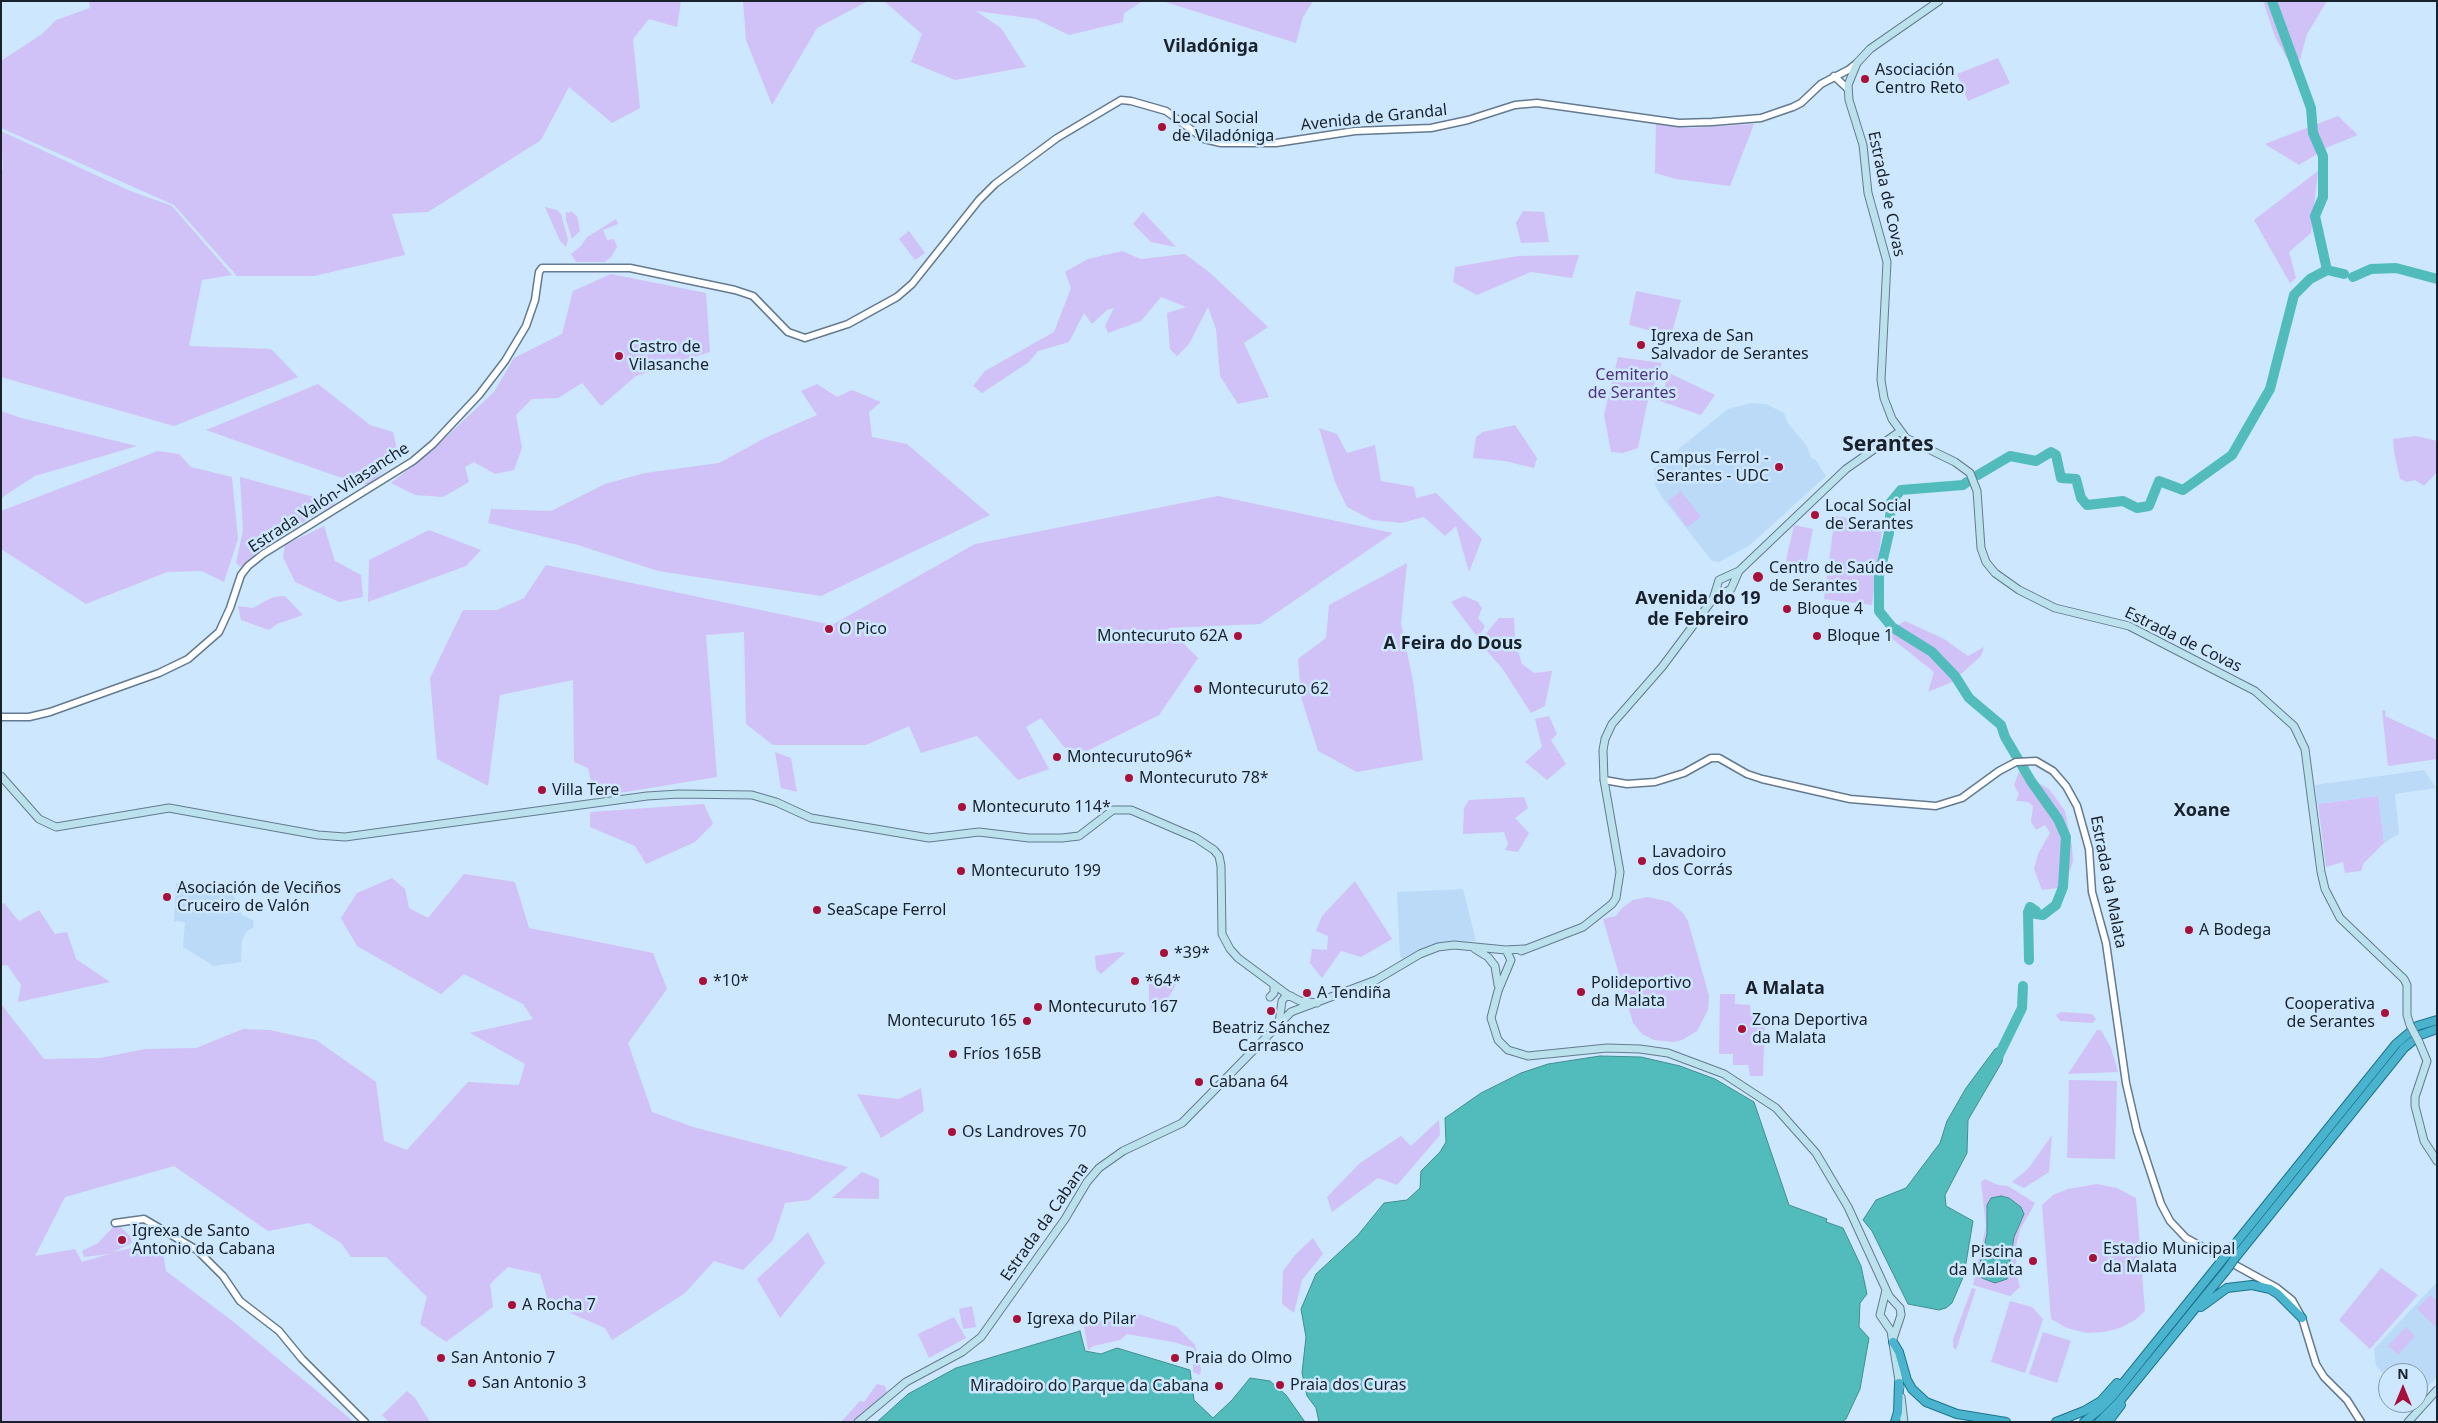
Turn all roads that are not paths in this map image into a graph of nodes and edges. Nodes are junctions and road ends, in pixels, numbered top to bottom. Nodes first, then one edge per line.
1 (1939, 1) edge
2 (1857, 63) junction
3 (1834, 76) junction
4 (1849, 78) junction
5 (1848, 89) junction
6 (540, 270) joint
7 (1899, 432) junction
8 (1739, 571) junction
9 (1726, 577) junction
10 (1733, 583) junction
11 (1718, 585) junction
12 (1724, 592) junction
13 (1713, 599) junction
14 (1, 717) edge
15 (1, 776) edge
16 (1604, 780) junction
17 (1467, 946) junction
18 (1524, 949) junction
19 (1502, 950) junction
20 (1509, 963) junction
21 (1494, 964) junction
22 (1272, 985) junction
23 (1498, 991) junction
24 (1270, 997) dead end
25 (1294, 998) junction
26 (1317, 1003) junction
27 (1282, 1004) junction
28 (1293, 1011) junction
29 (2437, 1020) edge
30 (1279, 1023) junction
31 (2437, 1030) edge
32 (2437, 1160) edge
33 (115, 1223) dead end
34 (1886, 1290) junction
35 (1893, 1302) junction
36 (1882, 1306) junction
37 (2193, 1312) junction
38 (2302, 1318) junction
39 (1898, 1321) junction
40 (1885, 1322) junction
41 (1893, 1341) junction
42 (2139, 1362) junction
43 (2151, 1362) junction
44 (1899, 1383) junction
45 (2437, 1390) edge
46 (365, 1422) edge
47 (858, 1422) edge
48 (1895, 1422) edge
49 (1904, 1422) edge
50 (2006, 1422) edge
51 (2056, 1422) edge
52 (2084, 1422) edge
53 (2099, 1422) edge
54 (2108, 1422) edge
55 (2361, 1422) edge
56 (2408, 1422) edge

1 - 2 main road, Estrada de Covas
2 - 3 street, Avenida de Grandal
2 - 4 main road, Estrada de Covas
3 - 4 street
3 - 5 street
3 - 6 street, Avenida de Grandal
4 - 5 main road, Estrada de Covas
5 - 7 main road, Estrada de Covas
6 - 14 street, Estrada Valón-Vilasanche
7 - 8 main road
7 - 32 main road, Estrada de Covas, bridge
8 - 9 main road
8 - 10 main road
9 - 10 main road
9 - 11 main road
10 - 12 main road
11 - 12 main road
11 - 13 main road
12 - 13 main road
13 - 16 main road
15 - 22 main road
16 - 18 main road
16 - 38 street, Estrada da Malata
17 - 19 main road, Estrada da Cabana
17 - 21 main road
17 - 26 main road, Estrada da Cabana
18 - 19 main road, Estrada da Cabana
18 - 20 main road
19 - 20 main road
19 - 21 main road
20 - 21 main road
20 - 23 main road
21 - 23 main road
22 - 24 main road
22 - 25 main road
22 - 27 main road
23 - 34 main road
25 - 26 main road
25 - 27 main road
25 - 28 main road
26 - 28 main road, Estrada da Cabana
27 - 28 main road
27 - 30 main road
28 - 30 main road, Estrada da Cabana
29 - 42 highway, bridge
30 - 47 main road, Estrada da Cabana
31 - 37 highway, bridge
33 - 46 street
34 - 35 main road
34 - 36 main road
35 - 36 main road
35 - 39 main road
36 - 40 main road
37 - 38 highway
37 - 43 highway
38 - 55 street
39 - 40 main road
39 - 41 main road
40 - 41 main road
41 - 44 main road
41 - 50 highway
42 - 51 highway
42 - 52 highway
43 - 53 highway
43 - 54 highway
44 - 48 highway
44 - 49 main road
45 - 56 main road

